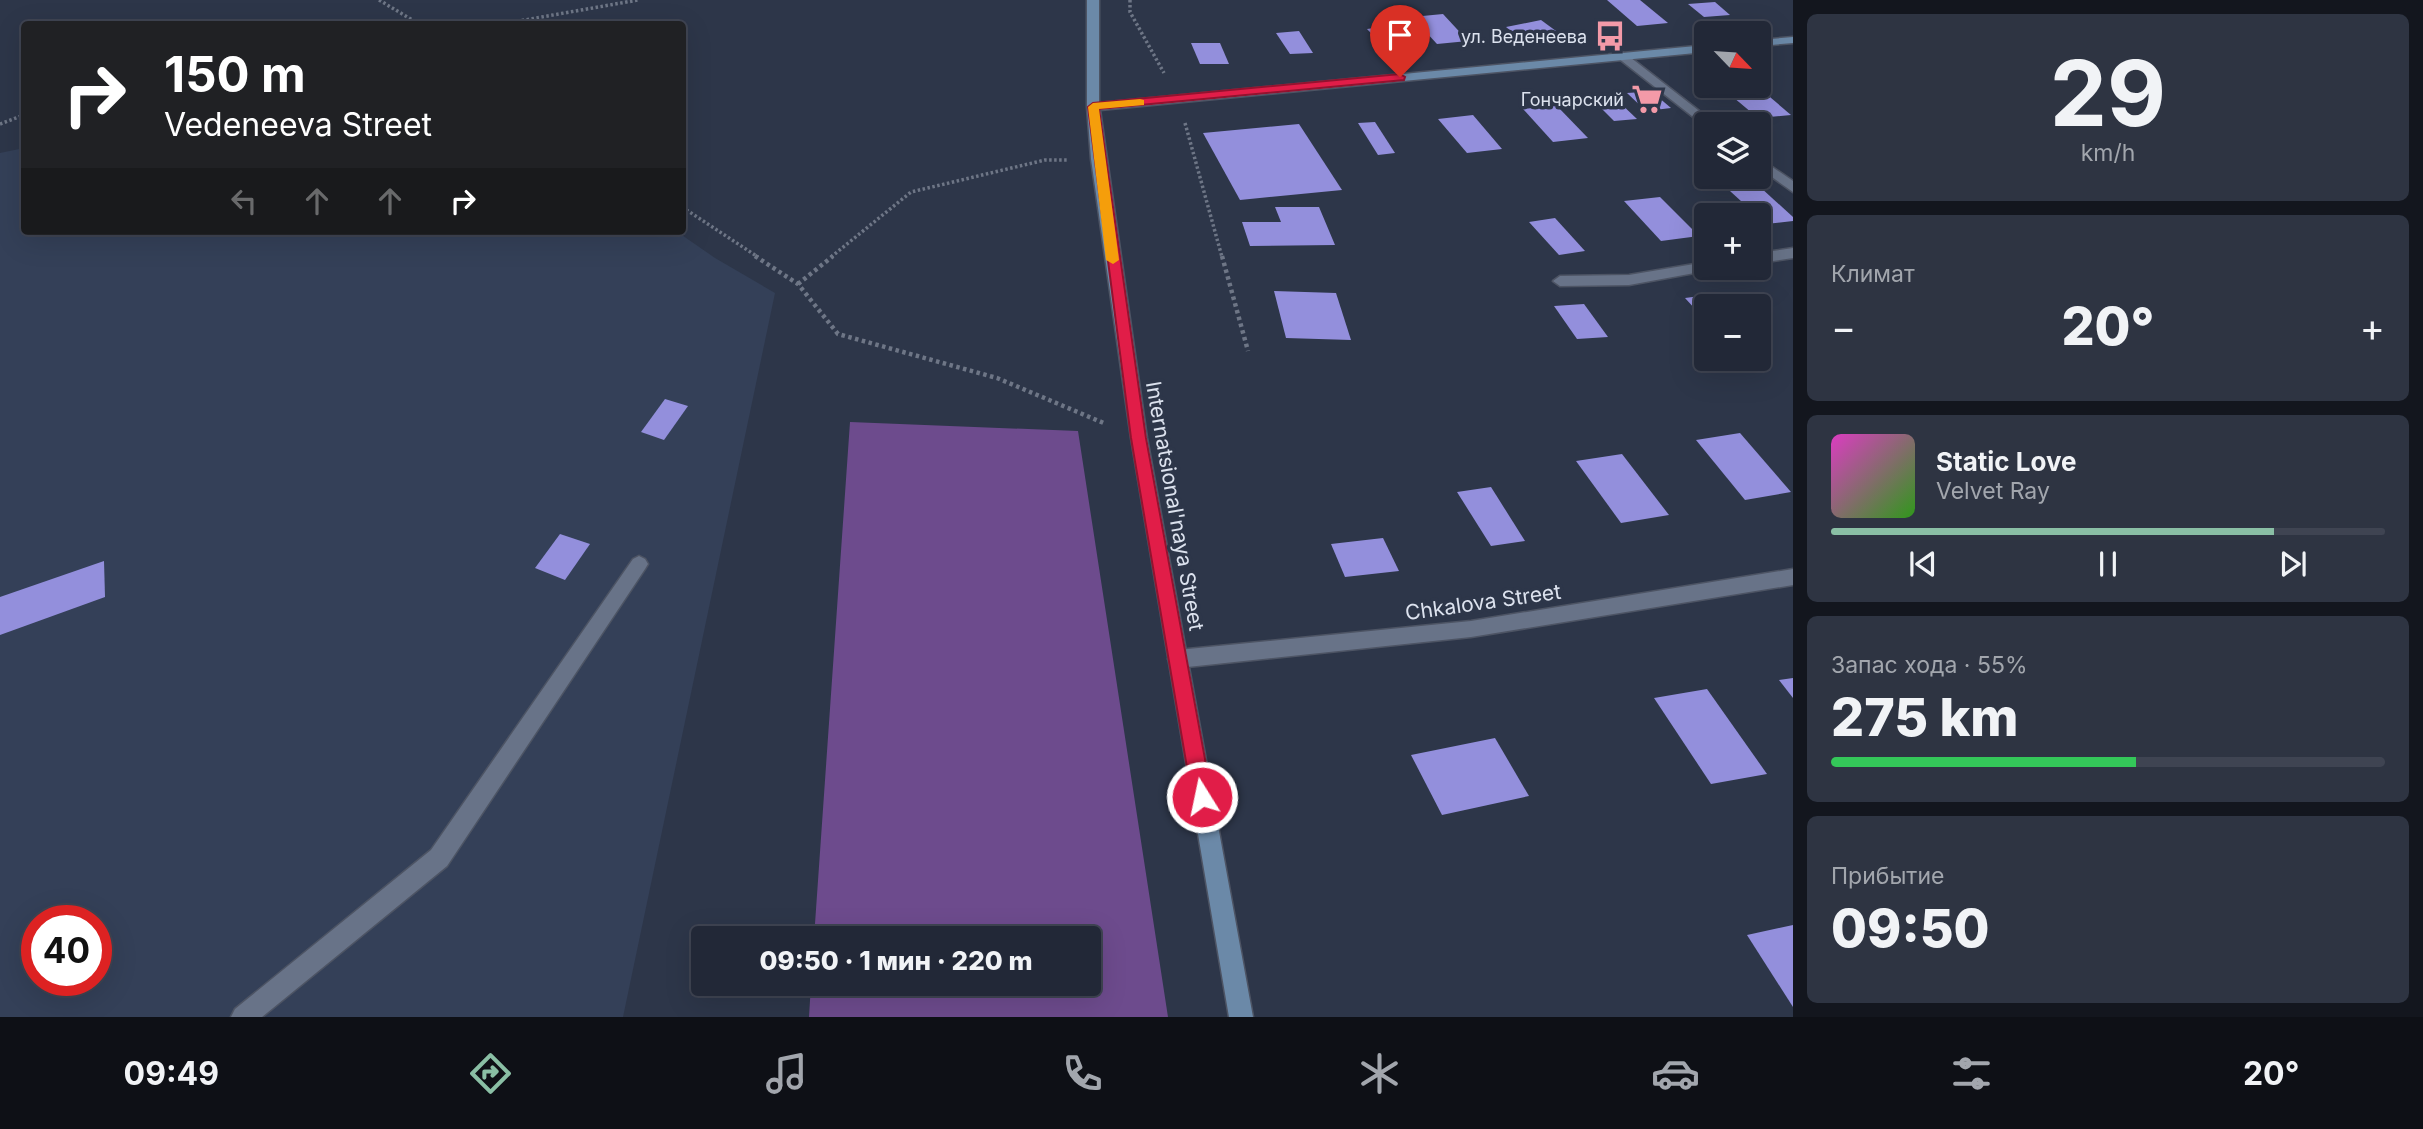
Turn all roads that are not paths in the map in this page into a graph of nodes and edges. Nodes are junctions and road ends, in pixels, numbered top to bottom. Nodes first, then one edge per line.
1 (1093, 0) edge
2 (1793, 40) edge
3 (1771, 42) edge
4 (1694, 49) edge
5 (1622, 56) junction
6 (1093, 107) junction
7 (1694, 112) edge
8 (1771, 171) edge
9 (1793, 188) edge
10 (1793, 253) edge
11 (1771, 256) edge
12 (1694, 269) edge
13 (1560, 281) dead end
14 (639, 564) dead end
15 (1793, 576) edge
16 (1178, 659) junction
17 (243, 1017) edge
18 (1241, 1017) edge

1 - 6 street, Internatsional'naya Street
2 - 3 street
4 - 5 street
5 - 6 street
5 - 7 street
6 - 16 street, Internatsional'naya Street
8 - 9 street
10 - 11 street
12 - 13 street
14 - 17 street
15 - 16 street, Chkalova Street
16 - 18 street, Internatsional'naya Street

